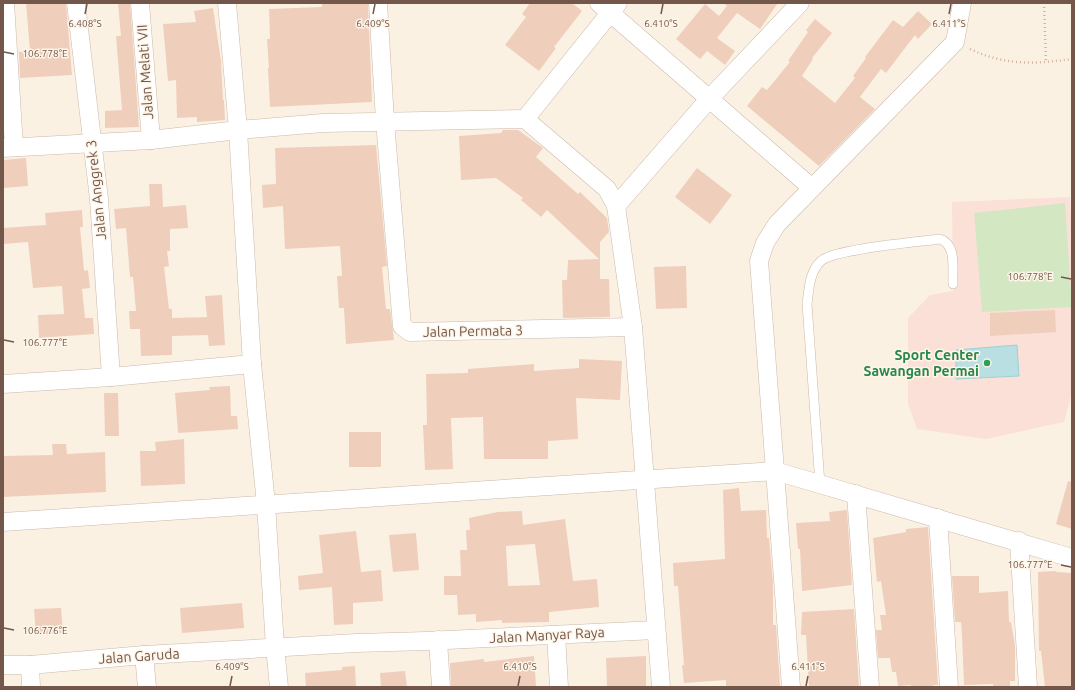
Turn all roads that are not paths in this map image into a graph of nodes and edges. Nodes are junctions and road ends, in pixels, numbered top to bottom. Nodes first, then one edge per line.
1 (5, 3) edge
2 (76, 3) edge
3 (140, 3) edge
4 (227, 3) edge
5 (378, 3) edge
6 (800, 3) edge
7 (962, 3) edge
8 (609, 6) edge
9 (710, 98) junction
10 (525, 119) junction
11 (385, 121) junction
12 (238, 130) junction
13 (151, 140) junction
14 (91, 144) junction
15 (9, 148) edge
16 (812, 188) junction
17 (616, 206) junction
18 (952, 284) dead end
19 (633, 327) junction
20 (252, 364) junction
21 (111, 377) junction
22 (3, 384) edge
23 (775, 470) junction
24 (646, 479) junction
25 (820, 484) junction
26 (856, 494) junction
27 (266, 504) junction
28 (938, 518) junction
29 (3, 522) edge
30 (1019, 541) junction
31 (1072, 558) edge
32 (656, 630) junction
33 (556, 635) junction
34 (438, 640) junction
35 (275, 647) junction
36 (144, 655) junction
37 (3, 665) edge
38 (30, 665) junction
39 (31, 687) edge
40 (147, 687) edge
41 (279, 687) edge
42 (441, 687) edge
43 (559, 687) edge
44 (661, 687) edge
45 (791, 687) edge
46 (870, 687) edge
47 (949, 687) edge
48 (1028, 687) edge

1 - 15 street
2 - 14 street, Jalan Anggrek 3
3 - 13 street, Jalan Melati VII
4 - 12 street
5 - 11 street, Jalan Permata 3
6 - 9 street
7 - 16 street
8 - 9 street
8 - 10 street
9 - 16 street
9 - 17 street
10 - 11 street
10 - 17 street
11 - 12 street
11 - 19 street, Jalan Permata 3
12 - 13 street
12 - 20 street
13 - 14 street
14 - 15 street
14 - 21 street, Jalan Anggrek 3
16 - 23 street
17 - 19 street
18 - 25 lane
19 - 24 street
20 - 21 street
20 - 27 street
21 - 22 street
23 - 24 street
23 - 25 street
23 - 45 street
24 - 27 street
24 - 32 street
25 - 26 street
26 - 28 street
26 - 46 street
27 - 29 street
27 - 35 street
28 - 30 street
28 - 47 street
30 - 31 street
30 - 48 street
32 - 33 street, Jalan Manyar Raya
32 - 44 street
33 - 34 street, Jalan Manyar Raya
33 - 43 street
34 - 35 street, Jalan Manyar Raya
34 - 42 street
35 - 36 street, Jalan Garuda
35 - 41 street
36 - 38 street, Jalan Garuda
36 - 40 street
37 - 38 street, Jalan Garuda
38 - 39 street

